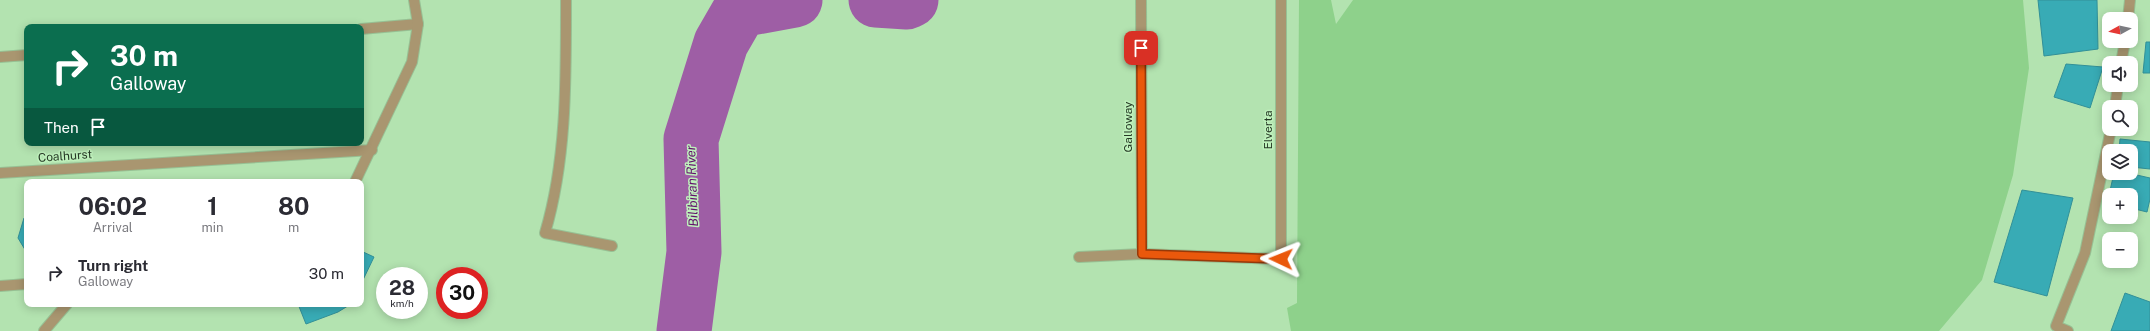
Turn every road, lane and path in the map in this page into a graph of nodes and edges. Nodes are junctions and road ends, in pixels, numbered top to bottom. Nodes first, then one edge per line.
1 (414, 0) edge
2 (566, 0) edge
3 (1141, 0) edge
4 (1282, 0) edge
5 (2130, 0) edge
6 (2129, 12) edge
7 (418, 24) junction
8 (364, 29) edge
9 (24, 55) edge
10 (0, 57) edge
11 (2110, 136) edge
12 (372, 150) junction
13 (0, 173) edge
14 (358, 179) edge
15 (612, 246) dead end
16 (1142, 254) junction
17 (1079, 257) dead end
18 (24, 284) edge
19 (0, 286) edge
20 (64, 307) edge
21 (44, 331) edge
22 (2068, 331) edge

1 - 7 street
2 - 15 street
3 - 16 street, Galloway
4 - 16 street, Elverta
5 - 6 street
7 - 8 street
7 - 12 street
9 - 10 street
11 - 22 street
12 - 13 street, Coalhurst
12 - 14 street
16 - 17 street
18 - 19 street
20 - 21 street

